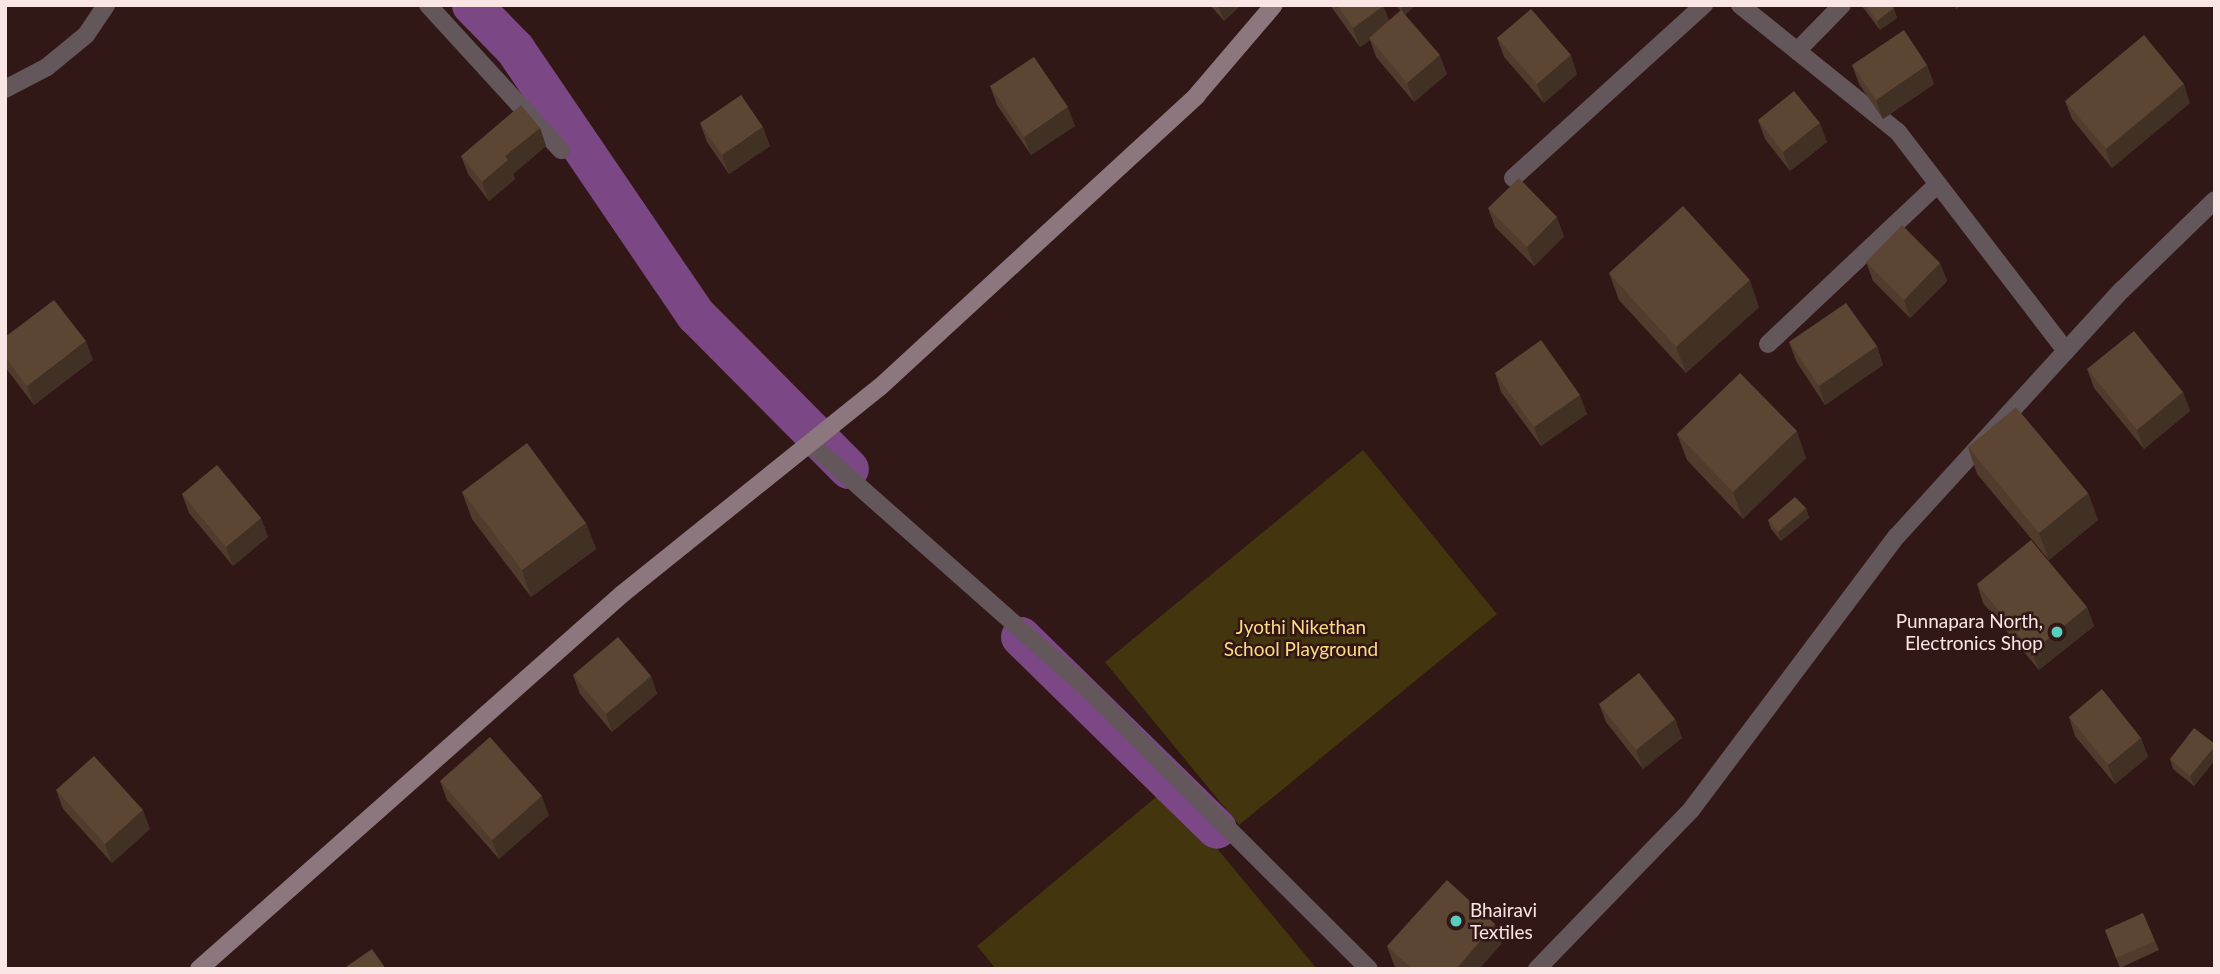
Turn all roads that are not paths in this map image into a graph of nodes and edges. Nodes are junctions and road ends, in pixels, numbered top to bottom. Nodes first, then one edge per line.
1 (106, 5) edge
2 (428, 5) edge
3 (1274, 5) edge
4 (1704, 5) edge
5 (1740, 5) edge
6 (1842, 5) edge
7 (1797, 51) junction
8 (5, 89) edge
9 (561, 150) dead end
10 (1513, 178) dead end
11 (1938, 184) junction
12 (2215, 201) edge
13 (1768, 344) dead end
14 (2066, 351) junction
15 (810, 443) junction
16 (199, 969) edge
17 (1369, 969) edge
18 (1537, 969) edge

1 - 8 street
2 - 9 street
3 - 15 street
4 - 10 street
5 - 7 street
6 - 7 street
7 - 11 street
11 - 13 street
11 - 14 street
12 - 14 street
14 - 18 street
15 - 16 street
15 - 17 street

